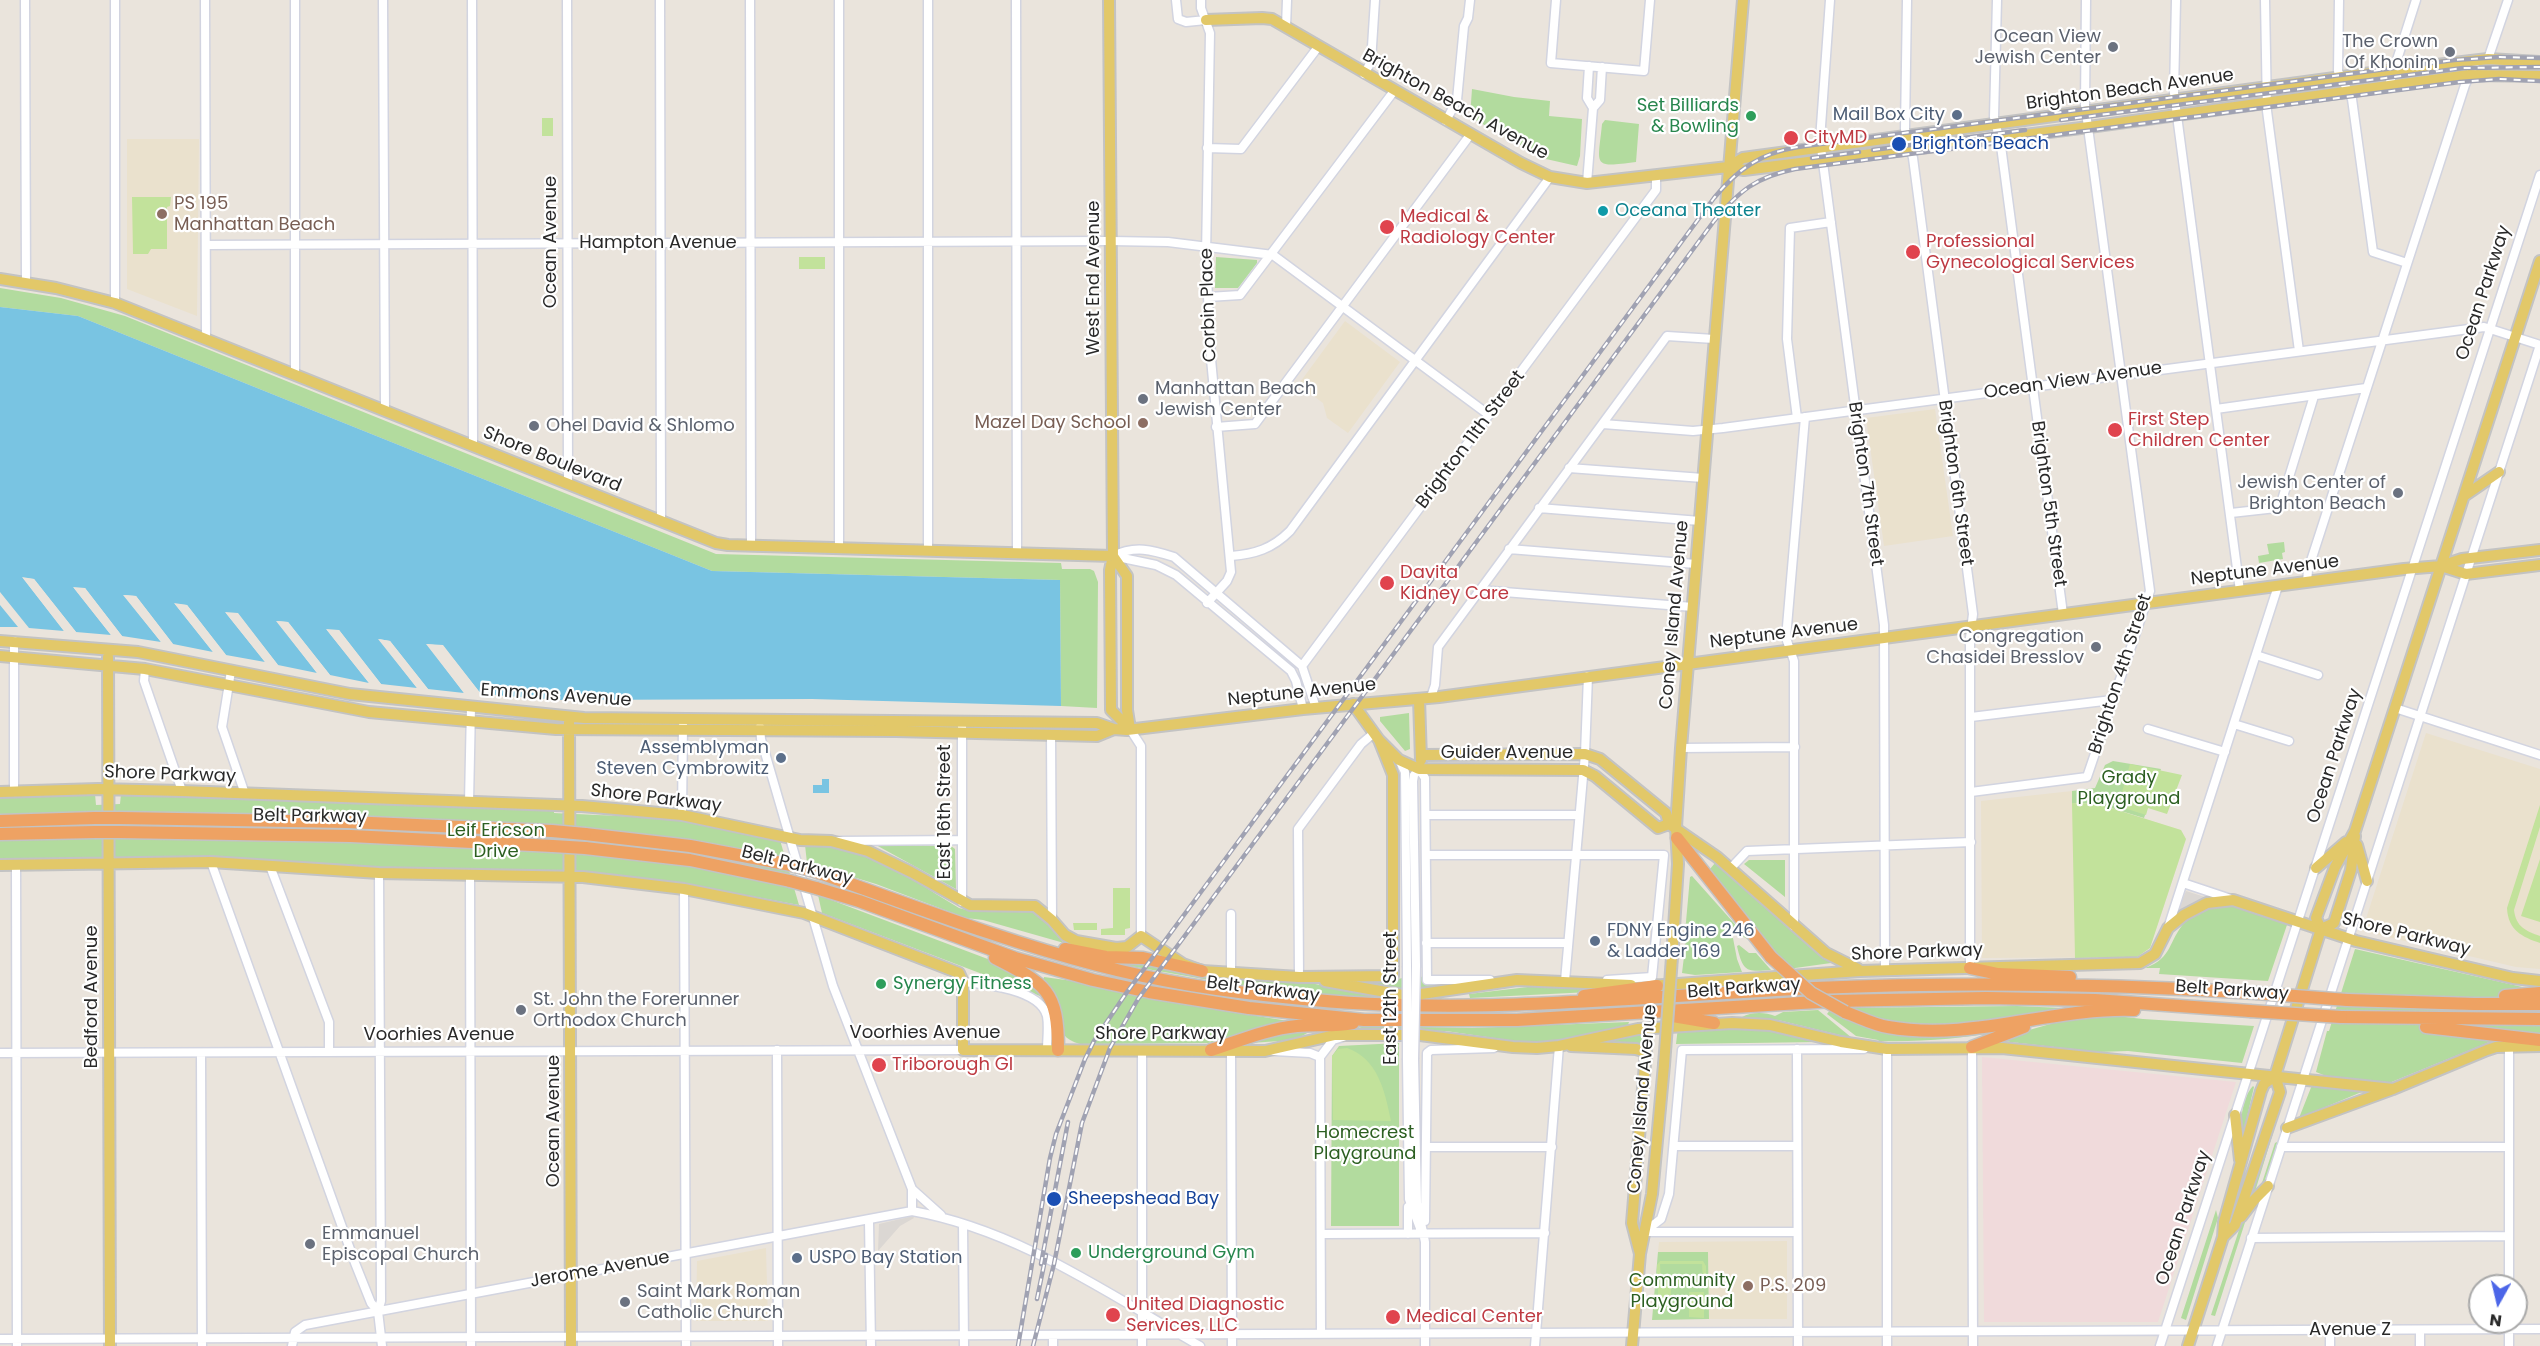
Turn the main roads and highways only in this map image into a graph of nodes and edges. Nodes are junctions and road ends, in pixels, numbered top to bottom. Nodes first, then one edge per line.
1 (1109, 0) edge
2 (1743, 0) edge
3 (1206, 20) road end
4 (2540, 62) edge
5 (2540, 76) edge
6 (1728, 166) junction
7 (2540, 261) edge
8 (0, 279) edge
9 (2499, 472) road end
10 (2464, 496) junction
11 (2540, 550) edge
12 (1113, 556) junction
13 (2540, 565) edge
14 (2441, 566) junction
15 (0, 641) edge
16 (108, 648) junction
17 (0, 656) edge
18 (1688, 663) junction
19 (107, 664) junction
20 (1419, 699) junction
21 (1353, 704) junction
22 (569, 717) junction
23 (683, 724) junction
24 (962, 727) junction
25 (569, 729) junction
26 (1114, 729) junction
27 (1130, 729) junction
28 (1377, 736) junction
29 (1421, 755) junction
30 (1419, 770) junction
31 (108, 789) junction
32 (0, 792) edge
33 (569, 806) junction
34 (0, 821) edge
35 (1674, 830) junction
36 (0, 834) edge
37 (2354, 836) junction
38 (108, 864) junction
39 (0, 865) edge
40 (2316, 868) road end
41 (569, 877) junction
42 (2367, 881) road end
43 (2321, 929) junction
44 (960, 939) junction
45 (1014, 940) junction
46 (1127, 947) junction
47 (1106, 957) junction
48 (1970, 968) junction
49 (1860, 970) junction
50 (1202, 971) junction
51 (1393, 976) joint
52 (1299, 977) junction
53 (1654, 981) junction
54 (2540, 981) edge
55 (2140, 986) junction
56 (2540, 993) edge
57 (2386, 1001) junction
58 (2540, 1004) edge
59 (1534, 1005) junction
60 (2206, 1008) junction
61 (1660, 1013) junction
62 (2365, 1018) junction
63 (2540, 1019) edge
64 (1364, 1020) junction
65 (2043, 1020) junction
66 (1714, 1023) junction
67 (2540, 1040) edge
68 (1558, 1046) junction
69 (2540, 1046) edge
70 (1972, 1047) junction
71 (1053, 1050) junction
72 (1210, 1050) junction
73 (1646, 1052) joint
74 (2275, 1076) junction
75 (2393, 1089) junction
76 (2235, 1115) road end
77 (2287, 1128) road end
78 (2240, 1167) junction
79 (2268, 1186) road end
80 (2235, 1225) junction
81 (2223, 1237) junction
82 (1640, 1254) junction
83 (571, 1341) edge
84 (110, 1342) edge
85 (1632, 1346) edge
86 (2188, 1346) edge

1 - 12 main road, West End Avenue
2 - 6 main road, Coney Island Avenue
3 - 6 main road, Brighton Beach Avenue
4 - 6 main road, Brighton Beach Avenue
5 - 6 main road, Brighton Beach Avenue
6 - 18 main road, Coney Island Avenue
7 - 10 main road, Ocean Parkway
8 - 12 main road, Shore Boulevard
9 - 10 main road
10 - 14 main road, Ocean Parkway
11 - 14 main road, Neptune Avenue
12 - 27 main road
12 - 27 main road
13 - 14 main road, Neptune Avenue
14 - 18 main road, Neptune Avenue
14 - 37 main road, Ocean Parkway
15 - 16 main road, Emmons Avenue
16 - 19 main road, Bedford Avenue
16 - 22 main road, Emmons Avenue
17 - 19 main road, Emmons Avenue
18 - 20 main road, Neptune Avenue
18 - 35 main road, Coney Island Avenue
19 - 25 main road, Emmons Avenue
19 - 31 main road, Bedford Avenue
20 - 21 main road, Neptune Avenue
20 - 29 main road, East 12th Street
21 - 27 main road, Neptune Avenue
21 - 28 main road, Guider Avenue
22 - 23 main road, Emmons Avenue
22 - 25 main road, Ocean Avenue
23 - 24 main road, Emmons Avenue
23 - 24 main road, Emmons Avenue
23 - 25 main road, Emmons Avenue
24 - 26 main road, Emmons Avenue
24 - 26 main road, Emmons Avenue
25 - 33 main road, Ocean Avenue
26 - 27 main road, Emmons Avenue
28 - 30 main road, Guider Avenue
28 - 51 main road, East 12th Street
29 - 30 main road, East 12th Street
29 - 35 main road, Guider Avenue
30 - 35 main road, Guider Avenue
31 - 32 main road, Shore Parkway
31 - 33 main road, Shore Parkway
31 - 38 main road, Bedford Avenue
33 - 41 main road, Ocean Avenue
33 - 46 main road, Shore Parkway
34 - 45 highway, Belt Parkway, bridge
35 - 49 main road, Guider Avenue
35 - 65 highway, bridge
35 - 82 main road, Coney Island Avenue, bridge
36 - 44 highway, Belt Parkway, bridge
37 - 40 main road
37 - 42 main road
37 - 43 main road, Ocean Parkway
37 - 43 main road, Ocean Parkway
38 - 39 main road
38 - 41 main road
38 - 84 main road, Bedford Avenue
41 - 71 main road, Voorhies Avenue
41 - 83 main road, Ocean Avenue
43 - 48 main road, Shore Parkway
43 - 54 main road, Shore Parkway
43 - 74 main road, Ocean Parkway
44 - 64 highway, Belt Parkway
44 - 71 highway
45 - 47 highway
45 - 59 highway, Belt Parkway
46 - 47 highway
46 - 50 main road, Shore Parkway
47 - 50 highway
48 - 49 main road, Shore Parkway
48 - 55 highway
49 - 53 main road, Shore Parkway
50 - 52 main road, Shore Parkway
51 - 52 main road, Shore Parkway
52 - 53 main road, Shore Parkway
53 - 59 highway
55 - 57 highway, Belt Parkway, bridge
55 - 59 highway, Belt Parkway
56 - 57 highway
57 - 58 highway, Belt Parkway
60 - 61 highway, Belt Parkway
60 - 62 highway, Belt Parkway, bridge
60 - 65 highway
61 - 64 highway, Belt Parkway
61 - 66 highway
62 - 63 highway, Belt Parkway
62 - 67 highway
64 - 72 highway
65 - 70 highway
66 - 68 main road, Shore Parkway
66 - 70 main road, Shore Parkway
68 - 72 main road, Shore Parkway
68 - 73 main road, Shore Parkway
69 - 75 main road, Shore Parkway
70 - 74 main road, Shore Parkway
71 - 72 main road, Shore Parkway
73 - 82 main road, Coney Island Avenue
74 - 75 main road, Shore Parkway
74 - 78 main road, Ocean Parkway
74 - 80 main road, Ocean Parkway
75 - 77 main road
76 - 78 main road
78 - 81 main road, Ocean Parkway
79 - 80 main road
80 - 81 main road, Ocean Parkway
81 - 86 main road, Ocean Parkway
82 - 85 main road, Coney Island Avenue

